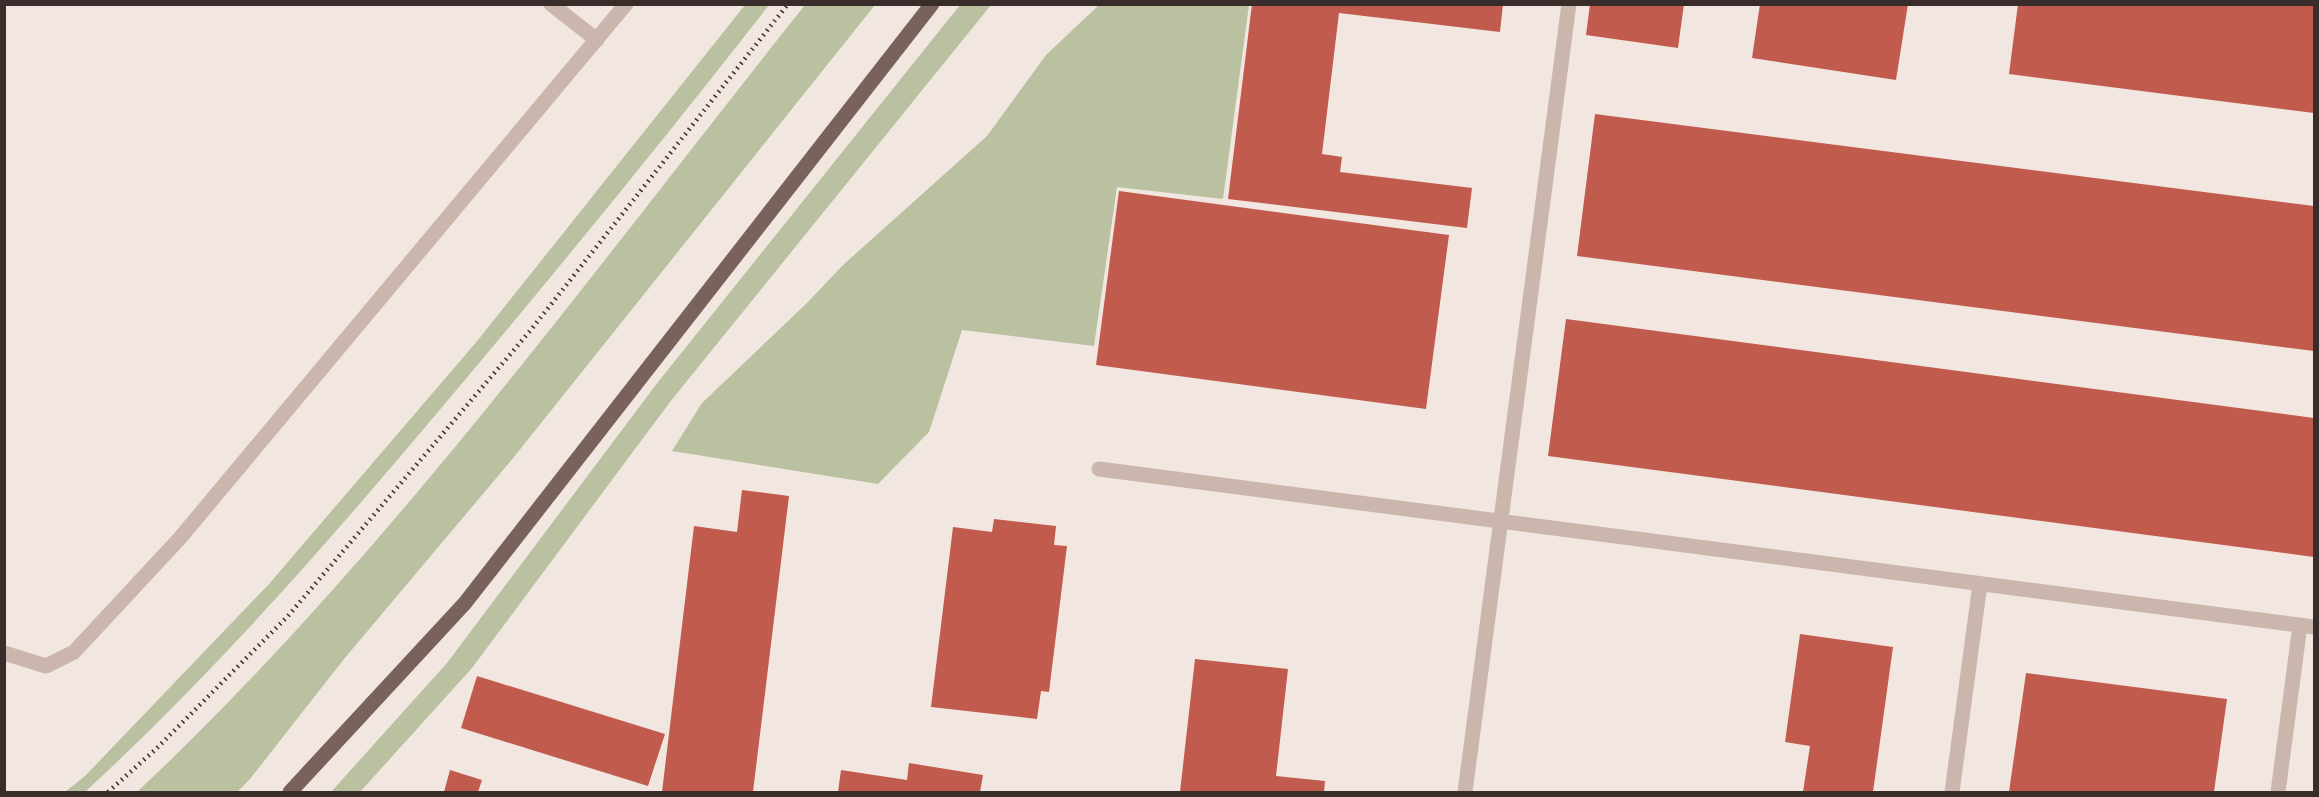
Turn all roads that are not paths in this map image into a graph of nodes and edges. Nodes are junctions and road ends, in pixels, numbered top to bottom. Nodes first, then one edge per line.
1 (551, 4) edge
2 (626, 4) edge
3 (932, 4) edge
4 (1569, 4) edge
5 (597, 40) junction
6 (1100, 469) dead end
7 (1501, 522) junction
8 (1980, 584) junction
9 (2307, 626) edge
10 (4, 653) edge
11 (290, 792) edge
12 (1465, 792) edge
13 (1952, 792) edge
14 (2278, 792) edge

1 - 5 street
2 - 5 street
3 - 11 main road
4 - 7 street
5 - 10 street
6 - 7 street
7 - 8 street
7 - 12 street
8 - 9 street
8 - 13 street
9 - 14 street

